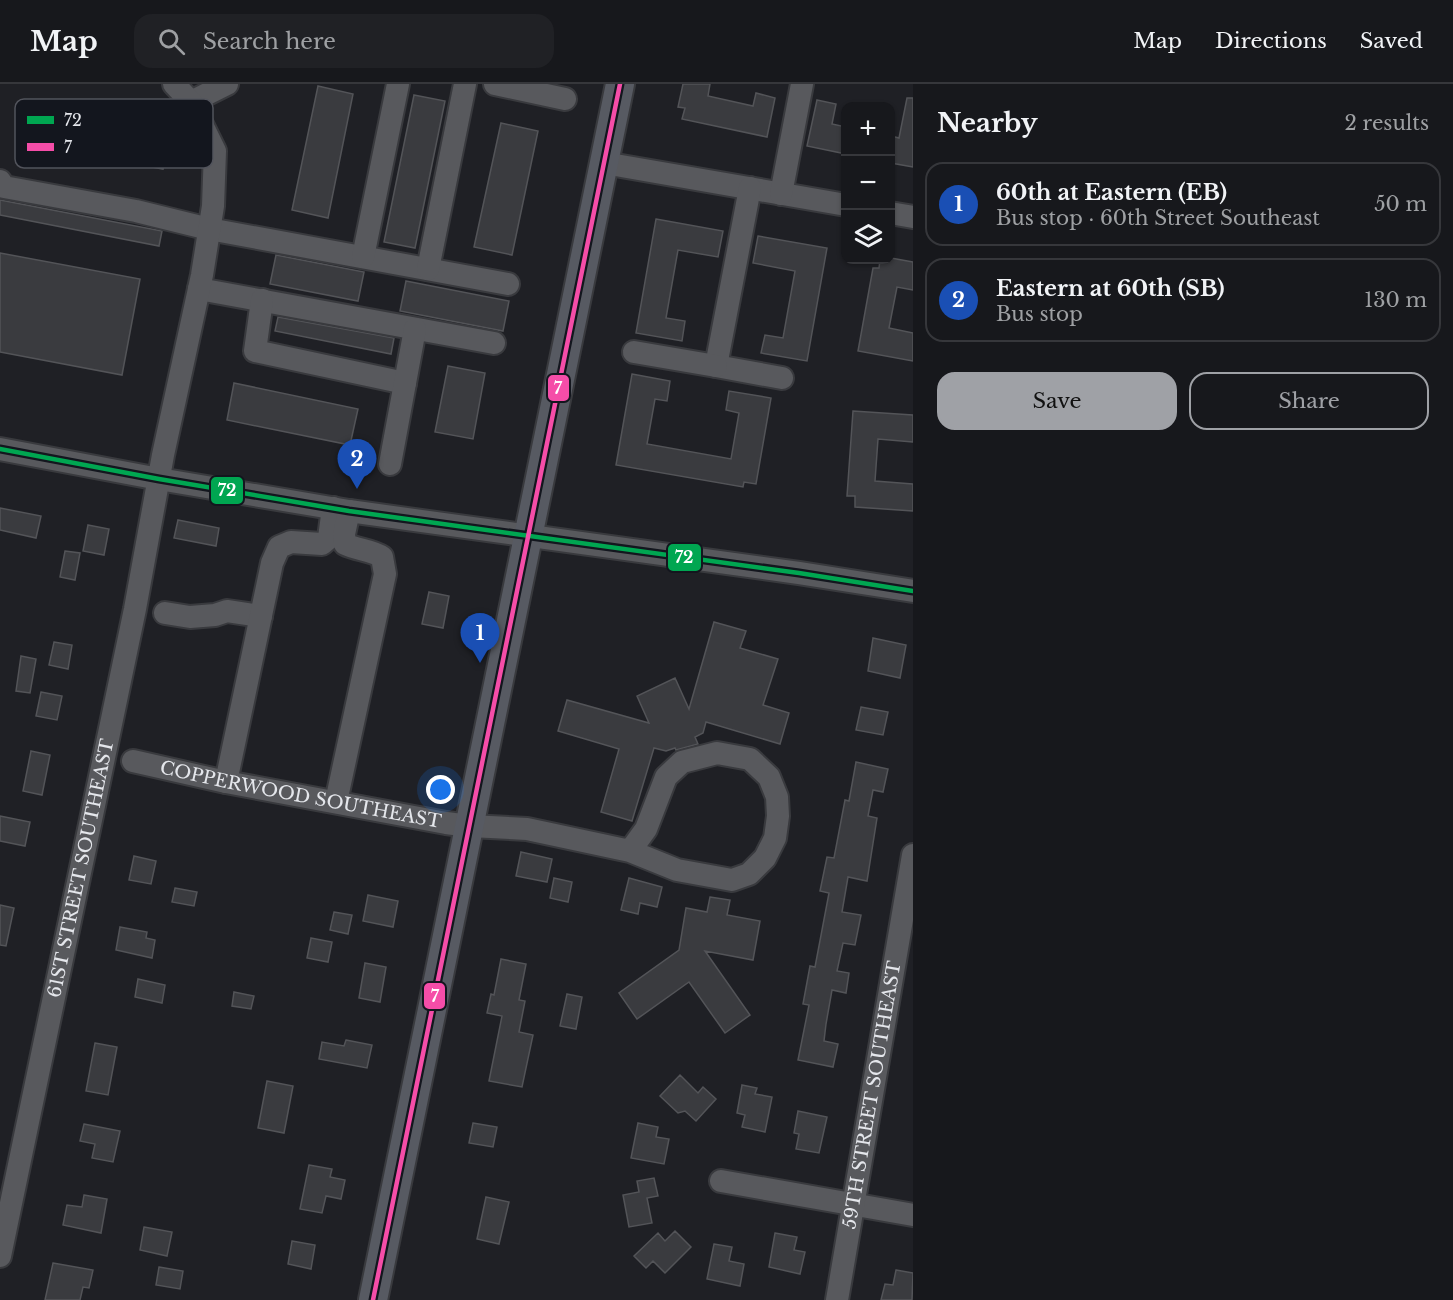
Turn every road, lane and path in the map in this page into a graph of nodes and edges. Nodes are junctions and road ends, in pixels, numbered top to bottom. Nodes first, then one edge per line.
1 (174, 84) edge
2 (227, 84) edge
3 (398, 84) edge
4 (465, 84) edge
5 (495, 84) edge
6 (620, 84) edge
7 (802, 84) edge
8 (188, 99) edge
9 (197, 99) edge
10 (565, 99) dead end
11 (213, 148) edge
12 (604, 163) junction
13 (0, 181) edge
14 (750, 189) junction
15 (781, 194) junction
16 (841, 204) edge
17 (895, 214) edge
18 (913, 217) edge
19 (209, 229) junction
20 (363, 257) junction
21 (428, 269) junction
22 (508, 284) dead end
23 (199, 289) junction
24 (262, 300) junction
25 (415, 329) junction
26 (494, 343) dead end
27 (633, 352) dead end
28 (716, 366) junction
29 (782, 378) dead end
30 (405, 383) junction
31 (0, 449) edge
32 (390, 464) dead end
33 (159, 479) junction
34 (341, 510) junction
35 (529, 535) junction
36 (913, 591) edge
37 (165, 613) dead end
38 (261, 616) junction
39 (133, 761) dead end
40 (226, 782) junction
41 (336, 802) junction
42 (470, 826) junction
43 (630, 851) junction
44 (913, 855) edge
45 (722, 1181) dead end
46 (854, 1205) junction
47 (913, 1215) edge
48 (0, 1256) edge
49 (373, 1300) edge
50 (837, 1300) edge

1 - 8 street, 61ST STREET SOUTHEAST
2 - 9 street
3 - 20 street
4 - 21 street
5 - 10 street
6 - 12 main road
7 - 15 street
11 - 19 street, 61ST STREET SOUTHEAST
12 - 14 street
12 - 35 main road
13 - 19 street
14 - 15 street
14 - 28 street
15 - 16 street
17 - 18 street
19 - 20 street
19 - 23 street, 61ST STREET SOUTHEAST
20 - 21 street
21 - 22 street
23 - 24 street
23 - 33 street, 61ST STREET SOUTHEAST
24 - 25 street
24 - 30 street
25 - 26 street
25 - 30 street
27 - 28 street
28 - 29 street
30 - 32 street
31 - 33 street
33 - 34 street
33 - 48 street, 61ST STREET SOUTHEAST
34 - 35 street
34 - 38 street
34 - 41 street
35 - 36 street
35 - 42 main road
37 - 38 street
38 - 40 street
39 - 40 street, COPPERWOOD SOUTHEAST
40 - 41 street, COPPERWOOD SOUTHEAST
41 - 42 street, COPPERWOOD SOUTHEAST
42 - 43 street, COPPERWOOD SOUTHEAST
42 - 49 main road
43 - 43 street
44 - 46 street, 59TH STREET SOUTHEAST
45 - 46 street
46 - 47 street
46 - 50 street, 59TH STREET SOUTHEAST

